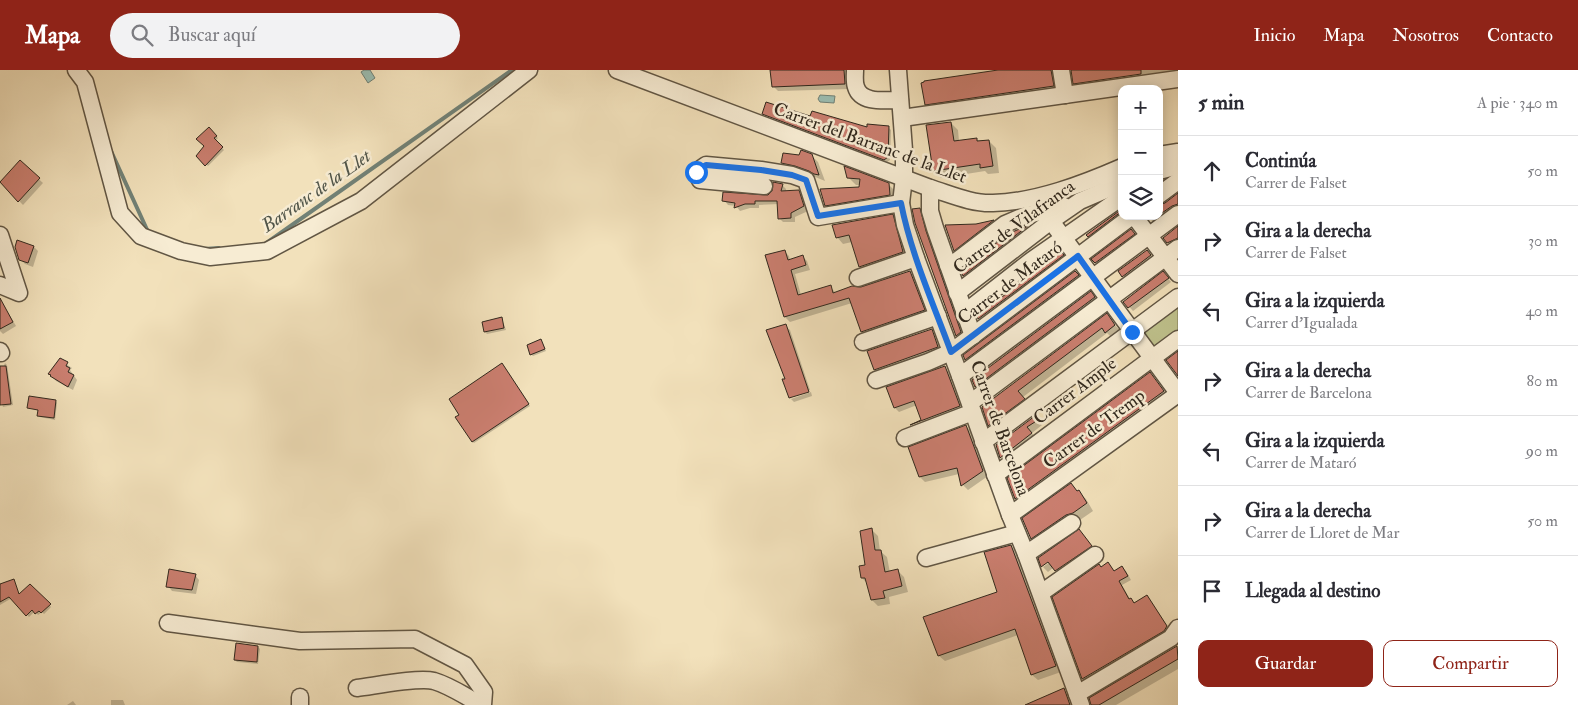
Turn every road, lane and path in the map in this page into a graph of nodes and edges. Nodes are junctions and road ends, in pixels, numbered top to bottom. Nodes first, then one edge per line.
1 (76, 70) edge
2 (529, 70) edge
3 (617, 70) edge
4 (855, 70) edge
5 (898, 70) edge
6 (1061, 70) edge
7 (1178, 79) edge
8 (1065, 95) junction
9 (900, 100) junction
10 (902, 118) junction
11 (1178, 152) edge
12 (1163, 154) edge
13 (1178, 166) edge
14 (1118, 169) edge
15 (1163, 170) edge
16 (904, 178) junction
17 (1178, 181) edge
18 (764, 186) dead end
19 (930, 188) junction
20 (1163, 192) edge
21 (1118, 195) edge
22 (1118, 196) edge
23 (1080, 201) junction
24 (901, 203) junction
25 (1178, 214) edge
26 (1128, 220) edge
27 (1136, 220) edge
28 (1051, 221) junction
29 (0, 235) edge
30 (1149, 236) junction
31 (1064, 237) junction
32 (1172, 253) edge
33 (1078, 256) junction
34 (916, 258) junction
35 (948, 265) junction
36 (1178, 274) edge
37 (1094, 277) junction
38 (858, 278) dead end
39 (0, 285) edge
40 (958, 293) junction
41 (1178, 297) edge
42 (1109, 300) junction
43 (964, 313) junction
44 (938, 316) junction
45 (1132, 332) junction
46 (973, 336) junction
47 (1178, 339) edge
48 (863, 342) dead end
49 (951, 352) junction
50 (1152, 358) junction
51 (960, 376) junction
52 (876, 380) dead end
53 (1178, 393) edge
54 (972, 408) junction
55 (905, 438) dead end
56 (983, 442) junction
57 (995, 475) junction
58 (1010, 515) junction
59 (1072, 523) dead end
60 (1018, 533) junction
61 (1026, 554) junction
62 (1095, 555) dead end
63 (926, 558) dead end
64 (1040, 593) junction
65 (168, 623) dead end
66 (1178, 628) edge
67 (357, 688) dead end
68 (1079, 699) edge
69 (482, 705) edge

1 - 2 street
3 - 16 street, Carrer del Barranc de la Llet
4 - 9 street
5 - 9 street, Carrer de Barcelona
6 - 8 street
7 - 8 street
8 - 10 street
9 - 10 street, Carrer de Barcelona
10 - 16 street, Carrer de Barcelona
11 - 12 street
13 - 15 street
14 - 19 street, Carrer del Barranc de la Llet
16 - 19 street, Carrer del Barranc de la Llet
16 - 24 street, Carrer de Barcelona
17 - 20 street
18 - 24 street
19 - 35 street
21 - 23 street, Carrer de Vilafranca
22 - 31 street
23 - 28 street, Carrer de Vilafranca
23 - 35 street
24 - 34 street, Carrer de Barcelona
25 - 30 street
26 - 33 street, Carrer de Mataró
27 - 30 street
28 - 31 street
28 - 40 street, Carrer de Vilafranca
29 - 39 street
30 - 32 street
30 - 37 street
31 - 33 street
31 - 43 street
32 - 36 street
32 - 42 street
33 - 37 street
33 - 46 street, Carrer de Mataró
34 - 38 street
34 - 44 street, Carrer de Barcelona
35 - 40 street
37 - 42 street
37 - 51 street
40 - 43 street
41 - 45 street
42 - 45 street
42 - 54 street
43 - 46 street
44 - 48 street
44 - 49 street, Carrer de Barcelona
45 - 50 street
45 - 56 street
46 - 49 street, Carrer de Mataró
47 - 50 street, Carrer Ample
49 - 51 street, Carrer de Barcelona
49 - 52 street, Carrer de Mataró
50 - 53 street
50 - 57 street, Carrer Ample
51 - 54 street, Carrer de Barcelona
53 - 58 street, Carrer de Tremp
54 - 55 street
54 - 56 street, Carrer de Barcelona
56 - 57 street, Carrer de Barcelona
57 - 58 street, Carrer de Barcelona
58 - 60 street, Carrer de Barcelona
59 - 61 street
60 - 61 street, Carrer de Barcelona
60 - 63 street
61 - 64 street, Carrer de Barcelona
62 - 64 street
64 - 68 street, Carrer de Barcelona
65 - 69 street
66 - 68 street
67 - 69 street

